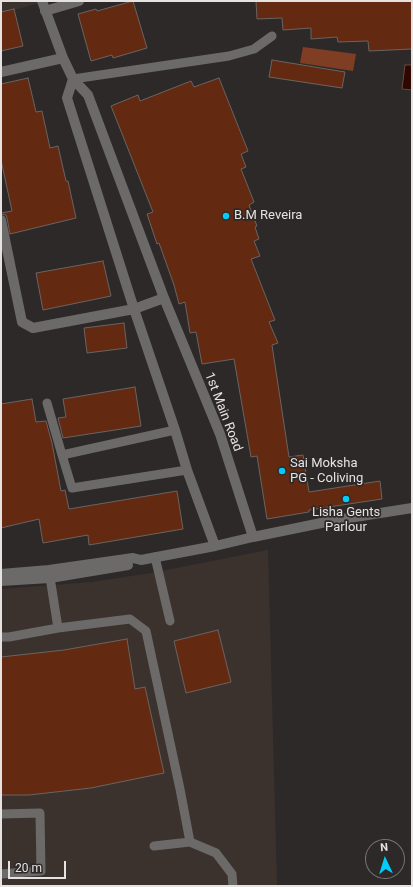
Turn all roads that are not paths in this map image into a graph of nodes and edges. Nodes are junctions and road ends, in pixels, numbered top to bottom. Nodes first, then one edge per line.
1 (79, 1) edge
2 (43, 6) edge
3 (272, 36) dead end
4 (63, 58) junction
5 (1, 72) edge
6 (73, 79) junction
7 (1, 220) edge
8 (164, 298) junction
9 (134, 309) junction
10 (47, 403) dead end
11 (175, 430) junction
12 (62, 455) junction
13 (187, 470) junction
14 (412, 508) edge
15 (253, 537) junction
16 (215, 546) junction
17 (155, 557) junction
18 (1, 574) edge
19 (50, 574) junction
20 (1, 581) edge
21 (170, 621) dead end
22 (58, 628) junction
23 (1, 637) edge
24 (1, 814) edge
25 (190, 842) junction
26 (154, 846) dead end
27 (1, 874) edge
28 (233, 886) edge

1 - 2 street
2 - 4 street, 1st Main Road
3 - 6 lane
4 - 5 street
4 - 6 street, 1st Main Road
6 - 8 street, 1st Main Road
6 - 9 street
7 - 9 street
8 - 9 street
8 - 15 street, 1st Main Road
9 - 11 street
10 - 12 lane
11 - 12 lane
11 - 13 street
12 - 13 lane
13 - 16 street
14 - 15 street
15 - 16 street
16 - 17 street
17 - 19 street
17 - 21 lane
18 - 19 street
19 - 20 street
19 - 22 lane
22 - 23 lane
22 - 25 lane
24 - 27 lane
25 - 26 lane
25 - 28 lane

